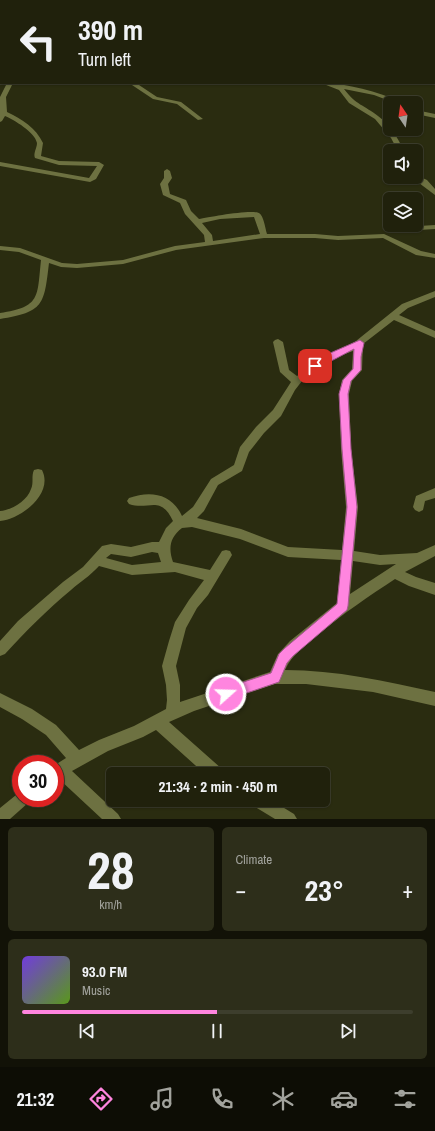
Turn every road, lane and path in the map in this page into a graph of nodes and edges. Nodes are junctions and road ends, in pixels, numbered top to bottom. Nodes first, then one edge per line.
1 (134, 84) edge
2 (327, 84) edge
3 (329, 84) edge
4 (2, 91) edge
5 (383, 96) edge
6 (4, 113) junction
7 (423, 114) edge
8 (426, 115) junction
9 (435, 116) edge
10 (200, 119) dead end
11 (0, 120) edge
12 (435, 121) edge
13 (398, 144) edge
14 (0, 164) edge
15 (167, 171) dead end
16 (423, 181) edge
17 (435, 193) edge
18 (197, 222) junction
19 (435, 227) edge
20 (423, 228) edge
21 (264, 236) junction
22 (209, 243) junction
23 (0, 248) edge
24 (435, 256) edge
25 (45, 259) junction
26 (435, 294) edge
27 (0, 316) edge
28 (393, 316) junction
29 (435, 335) edge
30 (278, 342) dead end
31 (360, 343) junction
32 (297, 381) junction
33 (38, 473) dead end
34 (435, 493) edge
35 (134, 501) dead end
36 (419, 507) dead end
37 (0, 516) edge
38 (180, 523) junction
39 (163, 548) junction
40 (435, 550) edge
41 (226, 554) dead end
42 (347, 554) junction
43 (419, 558) junction
44 (98, 561) junction
45 (169, 567) junction
46 (394, 572) junction
47 (212, 576) junction
48 (435, 589) edge
49 (343, 606) junction
50 (0, 650) edge
51 (275, 677) junction
52 (419, 695) junction
53 (435, 699) edge
54 (0, 700) edge
55 (435, 707) edge
56 (172, 713) junction
57 (157, 722) junction
58 (77, 759) junction
59 (64, 767) edge
60 (208, 767) edge
61 (64, 778) edge
62 (13, 807) edge
63 (269, 807) edge
64 (110, 817) edge
65 (0, 818) edge
66 (289, 819) edge

1 - 10 street
2 - 13 street
3 - 5 street
4 - 6 street
6 - 11 street
6 - 14 street
7 - 8 street
8 - 9 street
8 - 12 street
15 - 18 street
16 - 17 street
18 - 21 street
18 - 22 street
19 - 20 street
21 - 22 street
21 - 24 street
22 - 25 street
23 - 25 street
25 - 27 street
26 - 28 street
28 - 29 street
28 - 31 street
30 - 32 street
31 - 32 street
31 - 42 street
32 - 38 street
33 - 37 street
34 - 36 street
35 - 38 street
38 - 39 street
38 - 42 street
39 - 44 street
39 - 45 street
40 - 43 street
41 - 47 street
42 - 43 street
42 - 49 street
43 - 46 street
44 - 45 street
44 - 50 street
45 - 47 street
46 - 48 street
46 - 49 street
47 - 56 street
49 - 51 street
51 - 52 street
51 - 56 street
52 - 53 street
52 - 55 street
54 - 58 street
56 - 57 street
57 - 58 street
57 - 60 street
58 - 59 street
61 - 64 street
62 - 65 street
63 - 66 street

